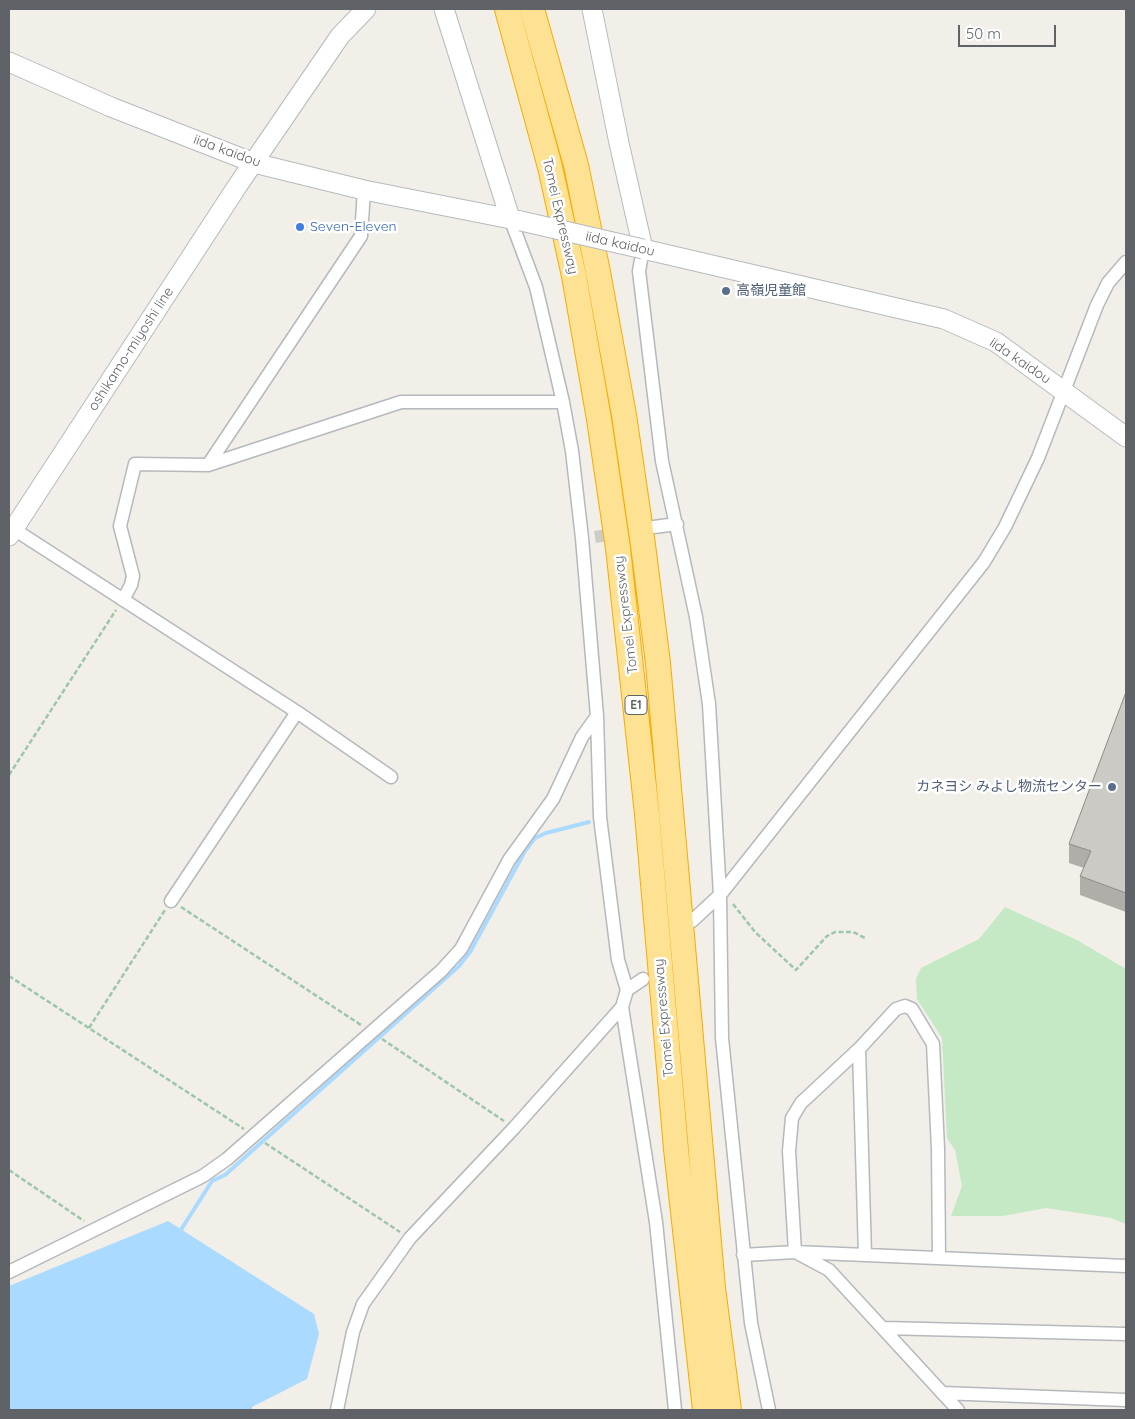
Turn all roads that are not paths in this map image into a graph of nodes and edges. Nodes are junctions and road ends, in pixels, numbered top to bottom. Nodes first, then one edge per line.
1 (366, 9) edge
2 (444, 9) edge
3 (507, 9) edge
4 (532, 9) edge
5 (592, 9) edge
6 (9, 62) edge
7 (254, 163) junction
8 (364, 190) junction
9 (515, 220) junction
10 (643, 249) junction
11 (1126, 262) edge
12 (1066, 392) junction
13 (563, 402) junction
14 (1126, 437) edge
15 (208, 465) junction
16 (677, 524) junction
17 (654, 528) dead end
18 (10, 530) edge
19 (123, 600) junction
20 (297, 712) junction
21 (597, 716) junction
22 (391, 777) dead end
23 (720, 895) junction
24 (171, 900) road end
25 (692, 921) dead end
26 (643, 979) dead end
27 (628, 990) junction
28 (622, 1008) junction
29 (859, 1049) junction
30 (795, 1252) junction
31 (743, 1254) junction
32 (865, 1255) junction
33 (939, 1258) junction
34 (1126, 1266) edge
35 (9, 1272) edge
36 (883, 1328) junction
37 (1126, 1334) edge
38 (942, 1393) junction
39 (1126, 1400) edge
40 (1080, 1404) edge
41 (337, 1410) edge
42 (675, 1410) edge
43 (705, 1410) edge
44 (729, 1410) edge
45 (769, 1410) edge
46 (958, 1410) edge

1 - 7 main road, oshikamo-miyoshi line
2 - 9 main road
3 - 43 highway, Tomei Expressway / E1
4 - 44 highway, Tomei Expressway / E1
5 - 10 main road
6 - 7 main road, iida kaidou
7 - 8 main road, iida kaidou
7 - 18 main road, oshikamo-miyoshi line
8 - 9 main road, iida kaidou
8 - 15 street
9 - 10 main road, iida kaidou, bridge
9 - 13 street
10 - 12 main road, iida kaidou
10 - 16 street
11 - 12 street
12 - 14 main road, iida kaidou
12 - 23 street
13 - 15 street
13 - 21 street
15 - 19 street
16 - 17 street
16 - 23 street
18 - 19 street
19 - 20 street
20 - 22 street
20 - 24 street
21 - 27 street
21 - 35 street
23 - 25 street
23 - 31 street
26 - 27 street
27 - 28 street
28 - 41 street
28 - 42 street
29 - 30 street
29 - 32 street
29 - 33 street
30 - 31 street
30 - 32 street
30 - 36 street
31 - 45 street
32 - 33 street
33 - 34 street
36 - 37 street
36 - 38 street
38 - 40 street
38 - 46 street
39 - 40 street

